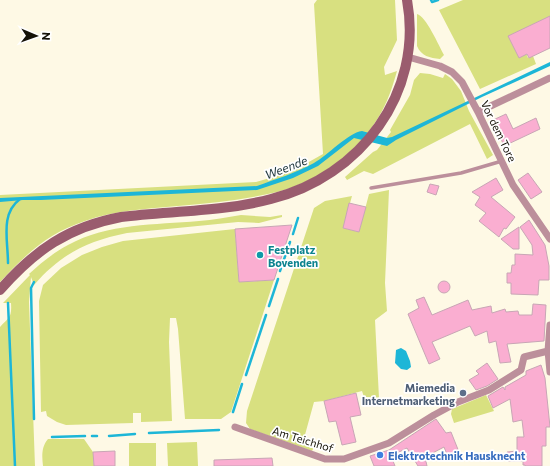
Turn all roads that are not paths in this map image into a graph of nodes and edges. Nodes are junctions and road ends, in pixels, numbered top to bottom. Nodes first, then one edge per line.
1 (408, 0) edge
2 (408, 57) junction
3 (550, 78) edge
4 (477, 110) junction
5 (502, 161) junction
6 (371, 188) dead end
7 (550, 239) edge
8 (0, 290) edge
9 (550, 325) edge
10 (548, 351) junction
11 (550, 372) edge
12 (235, 427) dead end

1 - 2 main road
2 - 4 street, Vor dem Tore
2 - 8 main road
3 - 4 street
4 - 5 street, Vor dem Tore
5 - 6 lane
5 - 7 street, Vor dem Tore
9 - 10 street
10 - 11 street
10 - 12 street, Am Teichhof

